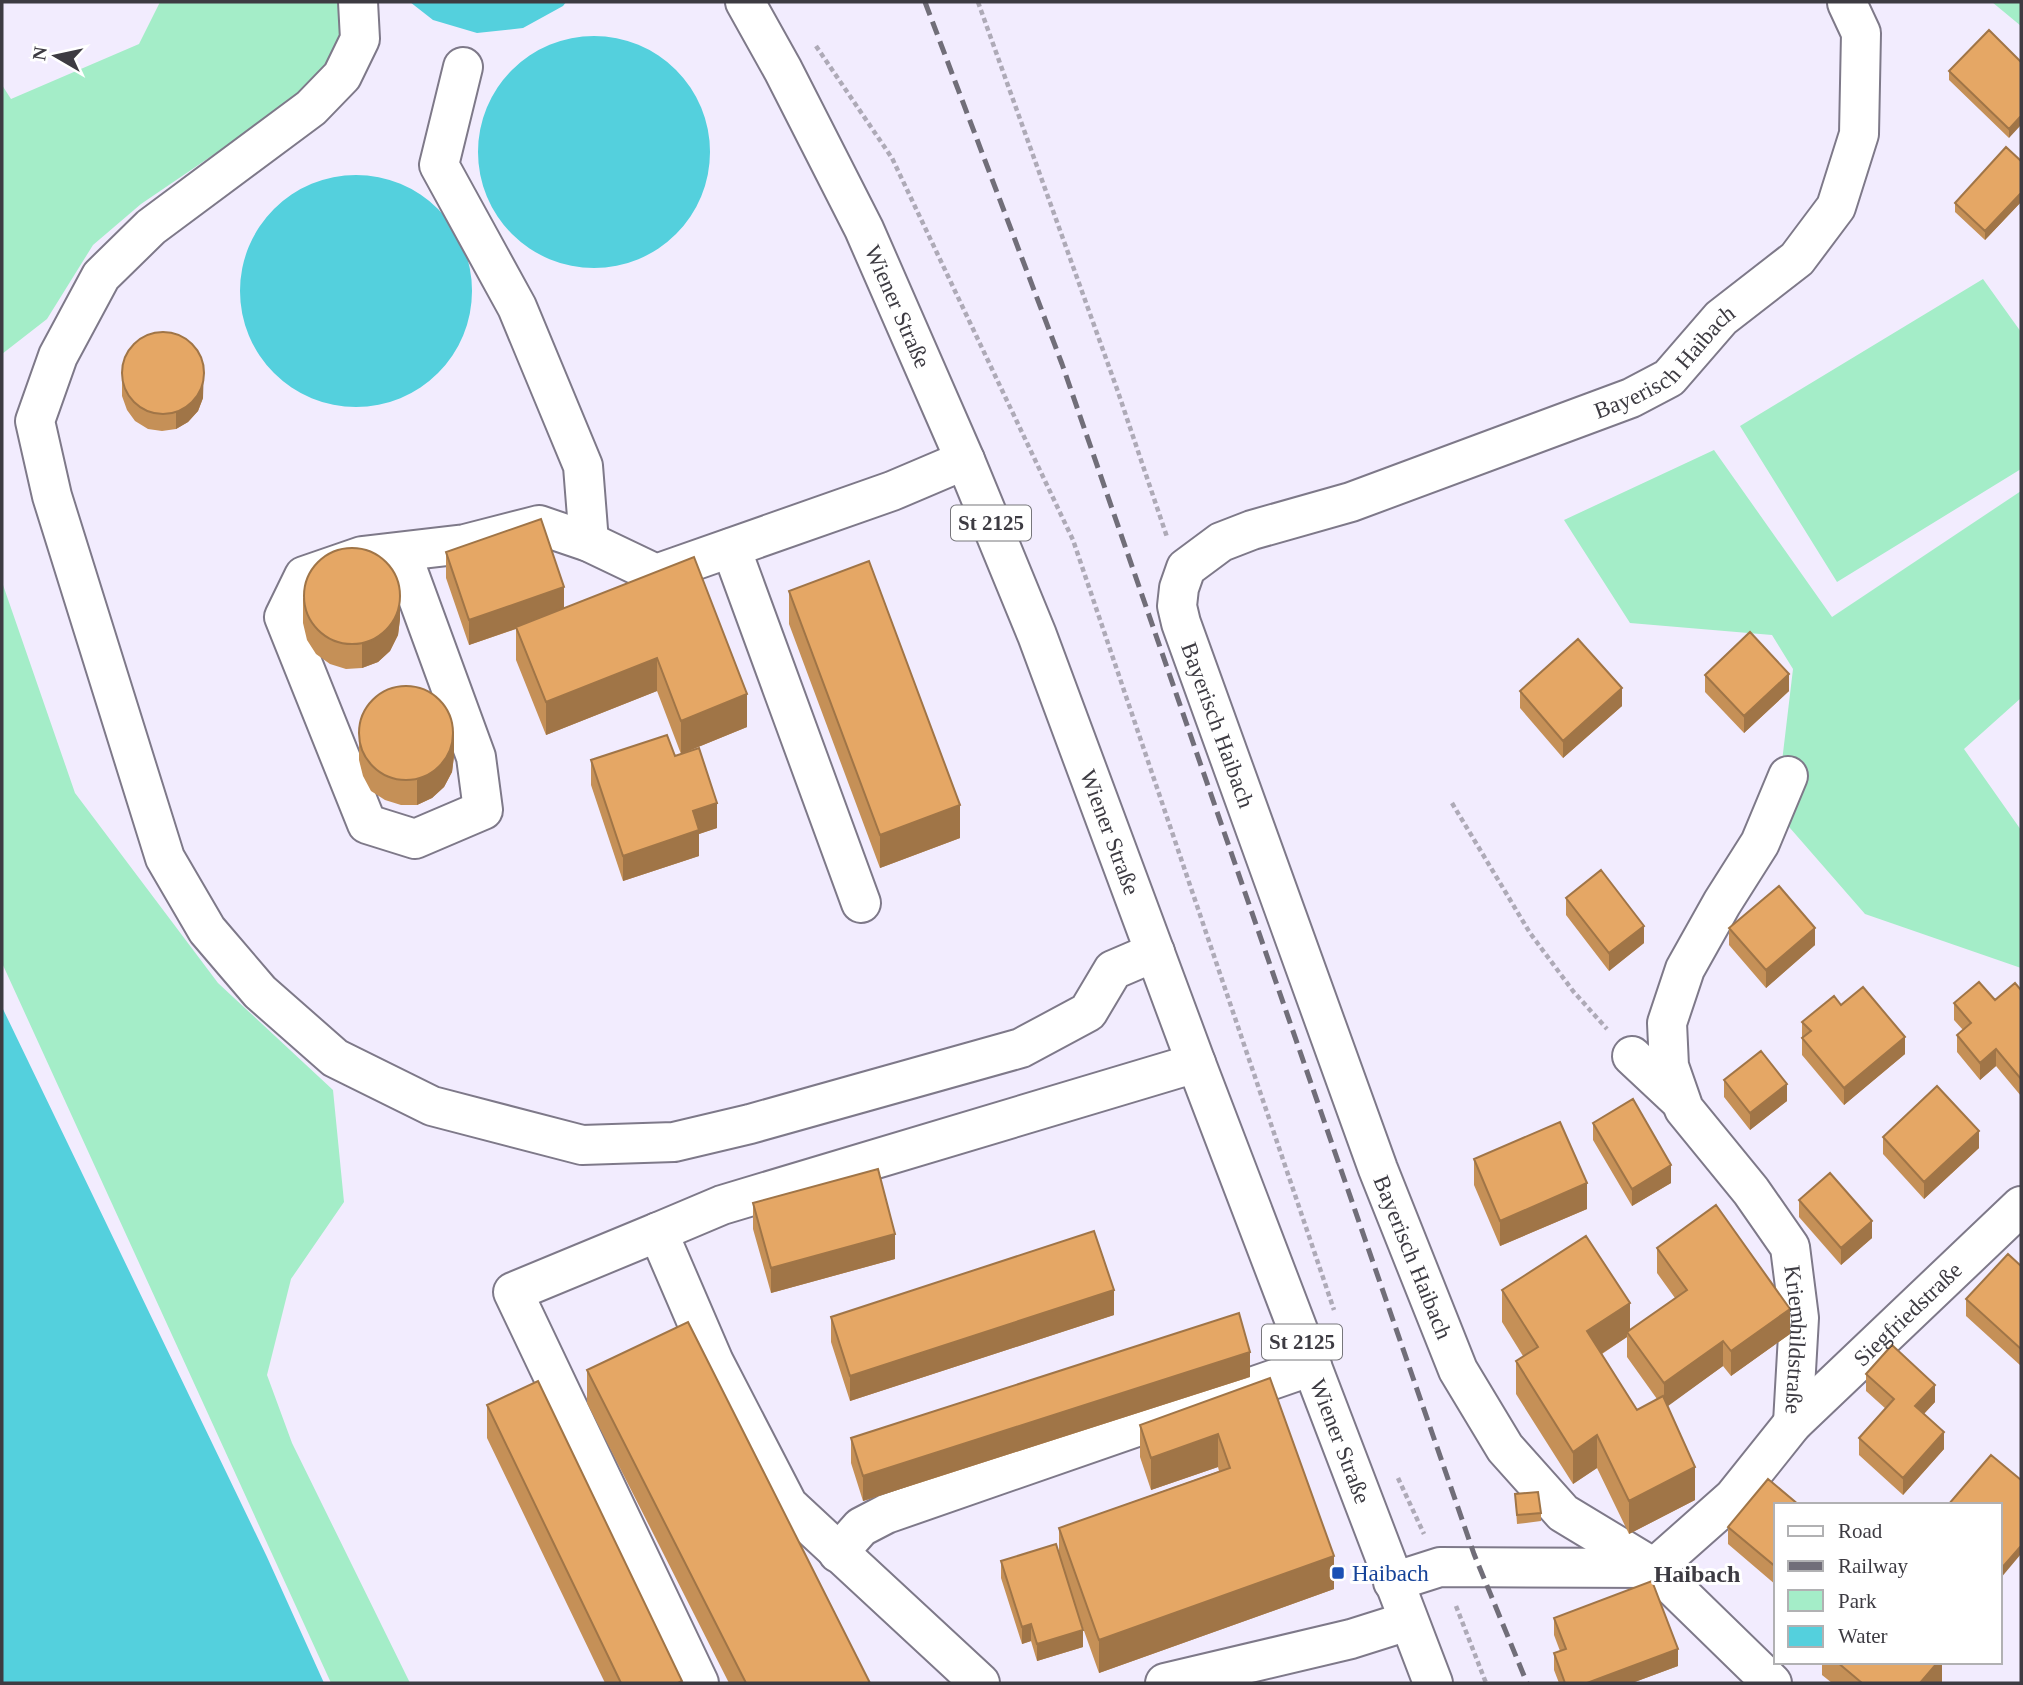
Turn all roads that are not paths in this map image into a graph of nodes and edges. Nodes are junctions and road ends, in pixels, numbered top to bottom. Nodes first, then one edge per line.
1 (358, 2) edge
2 (745, 2) edge
3 (1847, 4) dead end
4 (463, 67) dead end
5 (965, 460) junction
6 (589, 542) junction
7 (731, 548) junction
8 (401, 552) junction
9 (1788, 776) dead end
10 (861, 903) dead end
11 (1155, 952) junction
12 (1632, 1056) road end
13 (1196, 1063) junction
14 (1682, 1102) junction
15 (2021, 1206) edge
16 (658, 1231) junction
17 (1312, 1366) junction
18 (1793, 1423) junction
19 (838, 1553) junction
20 (1654, 1568) junction
21 (1393, 1582) junction
22 (1408, 1621) junction
23 (699, 1683) edge
24 (980, 1683) edge
25 (1165, 1683) edge
26 (1433, 1683) edge
27 (1772, 1683) edge

1 - 11 street
2 - 5 street, Wiener Straße / St 2125
3 - 20 street, Bayerisch Haibach
4 - 6 street
5 - 7 street
5 - 11 street, Wiener Straße / St 2125
6 - 7 street
6 - 8 street
7 - 10 street
8 - 8 street
9 - 14 street, Kriemhildstraße
11 - 13 street, Wiener Straße / St 2125
12 - 14 street
13 - 16 street
13 - 17 street, Wiener Straße / St 2125
14 - 18 street, Kriemhildstraße
15 - 18 street, Siegfriedstraße
16 - 19 street
16 - 23 street
17 - 19 street
17 - 21 street, Wiener Straße / St 2125
18 - 20 street, Kriemhildstraße
19 - 24 street
20 - 21 street
20 - 27 street, Bayerisch Haibach
21 - 22 street, Wiener Straße / St 2125
22 - 25 street
22 - 26 street, Wiener Straße / St 2125

